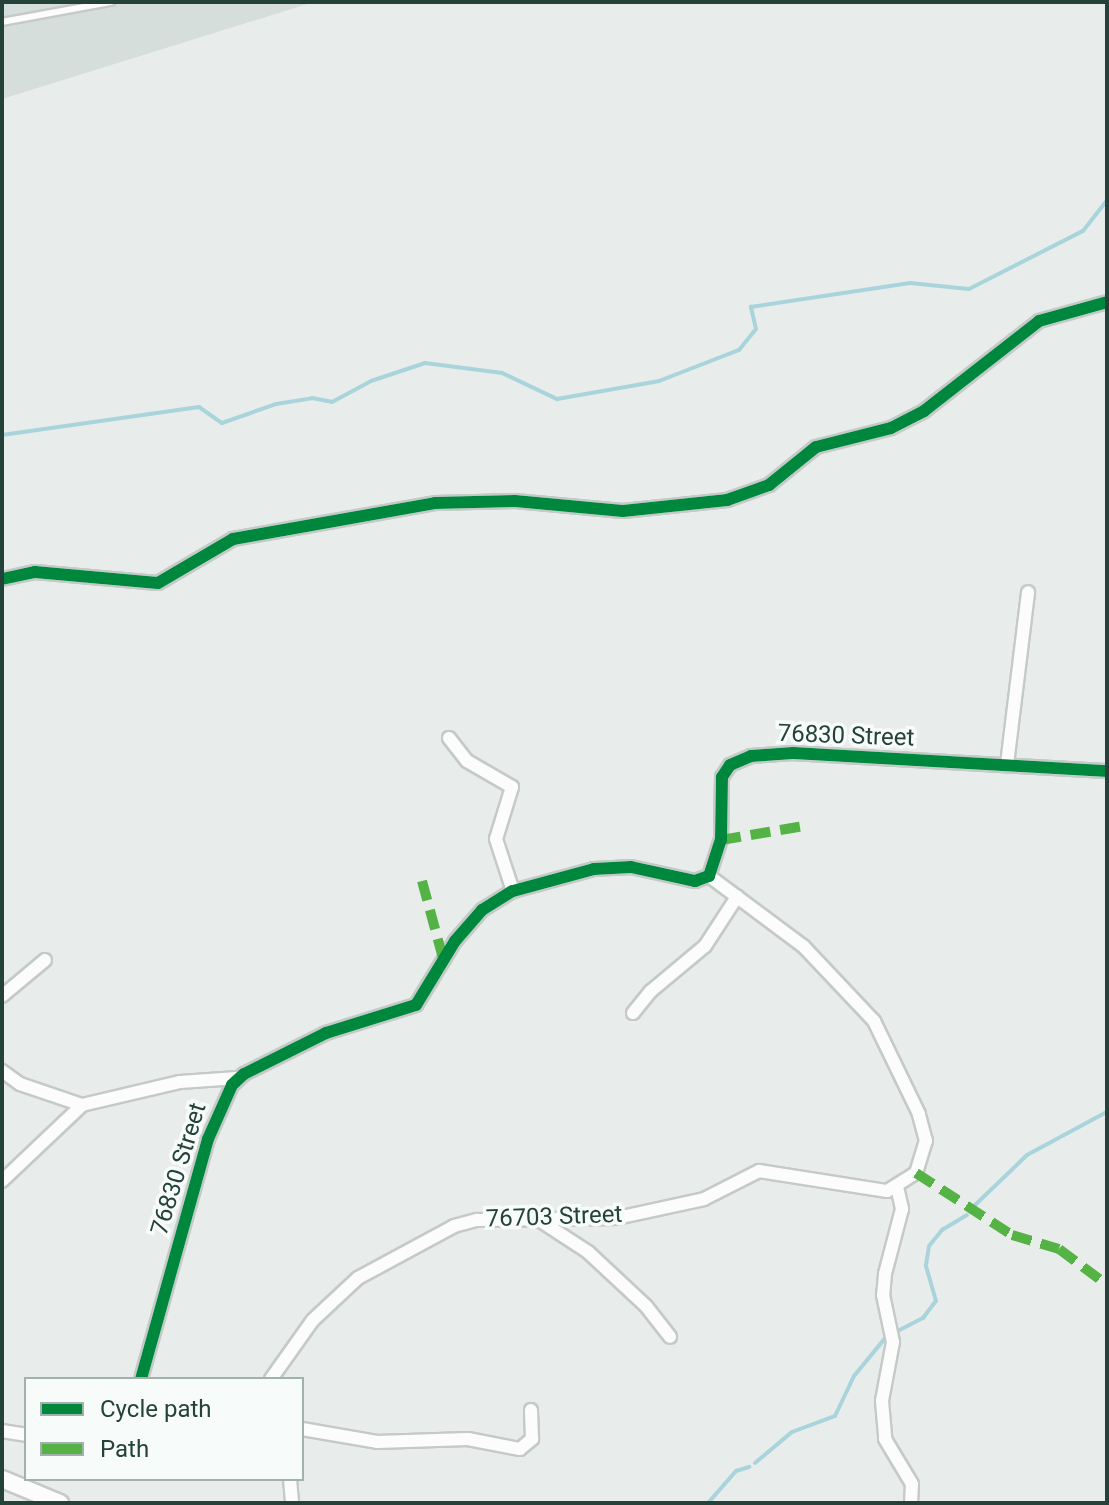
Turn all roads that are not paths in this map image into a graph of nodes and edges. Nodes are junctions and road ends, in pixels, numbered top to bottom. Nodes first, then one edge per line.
1 (111, 2) edge
2 (2, 22) edge
3 (1107, 302) edge
4 (2, 579) edge
5 (1028, 592) dead end
6 (449, 738) dead end
7 (1007, 764) junction
8 (1107, 771) edge
9 (709, 876) junction
10 (513, 891) junction
11 (737, 897) junction
12 (45, 960) dead end
13 (2, 996) edge
14 (633, 1013) dead end
15 (2, 1071) edge
16 (237, 1078) junction
17 (82, 1105) junction
18 (2, 1181) edge
19 (892, 1189) junction
20 (538, 1219) junction
21 (670, 1337) dead end
22 (142, 1377) edge
23 (272, 1377) edge
24 (531, 1410) dead end
25 (304, 1429) edge
26 (2, 1431) edge
27 (24, 1435) edge
28 (2, 1479) edge
29 (290, 1481) edge
30 (60, 1503) edge
31 (292, 1503) edge
32 (911, 1503) edge

1 - 2 lane
3 - 4 street
5 - 7 street
6 - 10 street
7 - 8 street, 76830 Street
7 - 9 street, 76830 Street
9 - 10 street
9 - 11 street
10 - 16 street
11 - 14 street
11 - 19 street
12 - 13 street
15 - 17 street
16 - 17 street
16 - 22 street, 76830 Street
17 - 18 street
19 - 20 street, 76703 Street
19 - 32 street
20 - 21 street
20 - 23 street, 76703 Street
24 - 25 street
26 - 27 street
28 - 30 street
29 - 31 street

